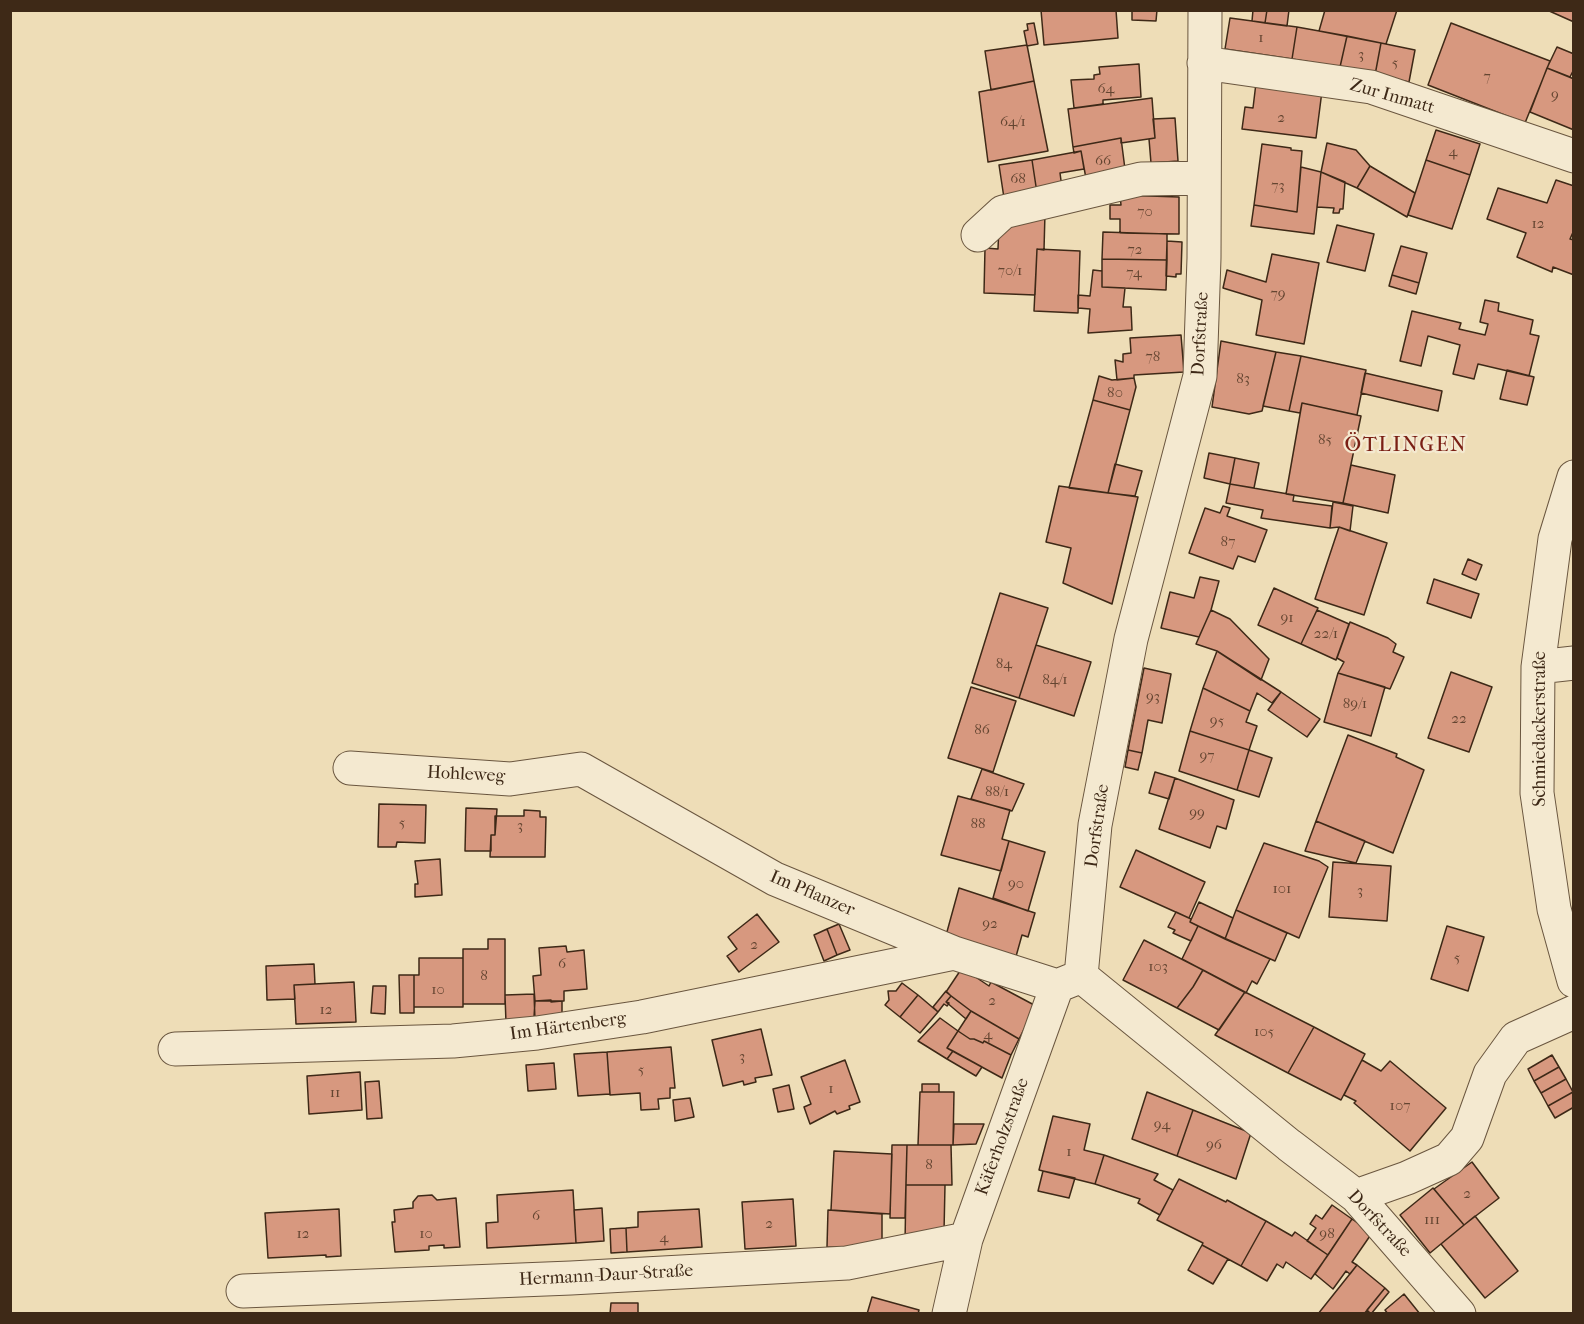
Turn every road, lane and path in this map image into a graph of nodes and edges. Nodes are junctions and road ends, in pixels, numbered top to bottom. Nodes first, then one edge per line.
1 (1205, 10) edge
2 (1204, 63) junction
3 (1574, 156) edge
4 (1204, 178) junction
5 (978, 235) dead end
6 (1574, 477) edge
7 (1574, 663) edge
8 (1538, 667) junction
9 (350, 768) dead end
10 (581, 769) joint
11 (954, 953) junction
12 (1069, 981) junction
13 (1574, 981) edge
14 (1574, 1012) edge
15 (175, 1049) dead end
16 (1356, 1196) junction
17 (966, 1239) junction
18 (243, 1291) dead end
19 (949, 1314) edge
20 (1459, 1314) edge

1 - 2 street, Dorfstraße
2 - 3 street, Zur Inmatt
2 - 4 street, Dorfstraße
4 - 5 street
4 - 12 street, Dorfstraße
6 - 8 street, Schmiedackerstraße
7 - 8 street
8 - 13 street, Schmiedackerstraße
9 - 10 street, Hohleweg
10 - 11 street, Im Pflanzer
11 - 12 street, Im Pflanzer
11 - 15 street, Im Härtenberg
12 - 16 street, Dorfstraße
12 - 17 street, Käferholzstraße
14 - 16 street
16 - 20 street, Dorfstraße
17 - 18 street, Hermann-Daur-Straße
17 - 19 street, Käferholzstraße

